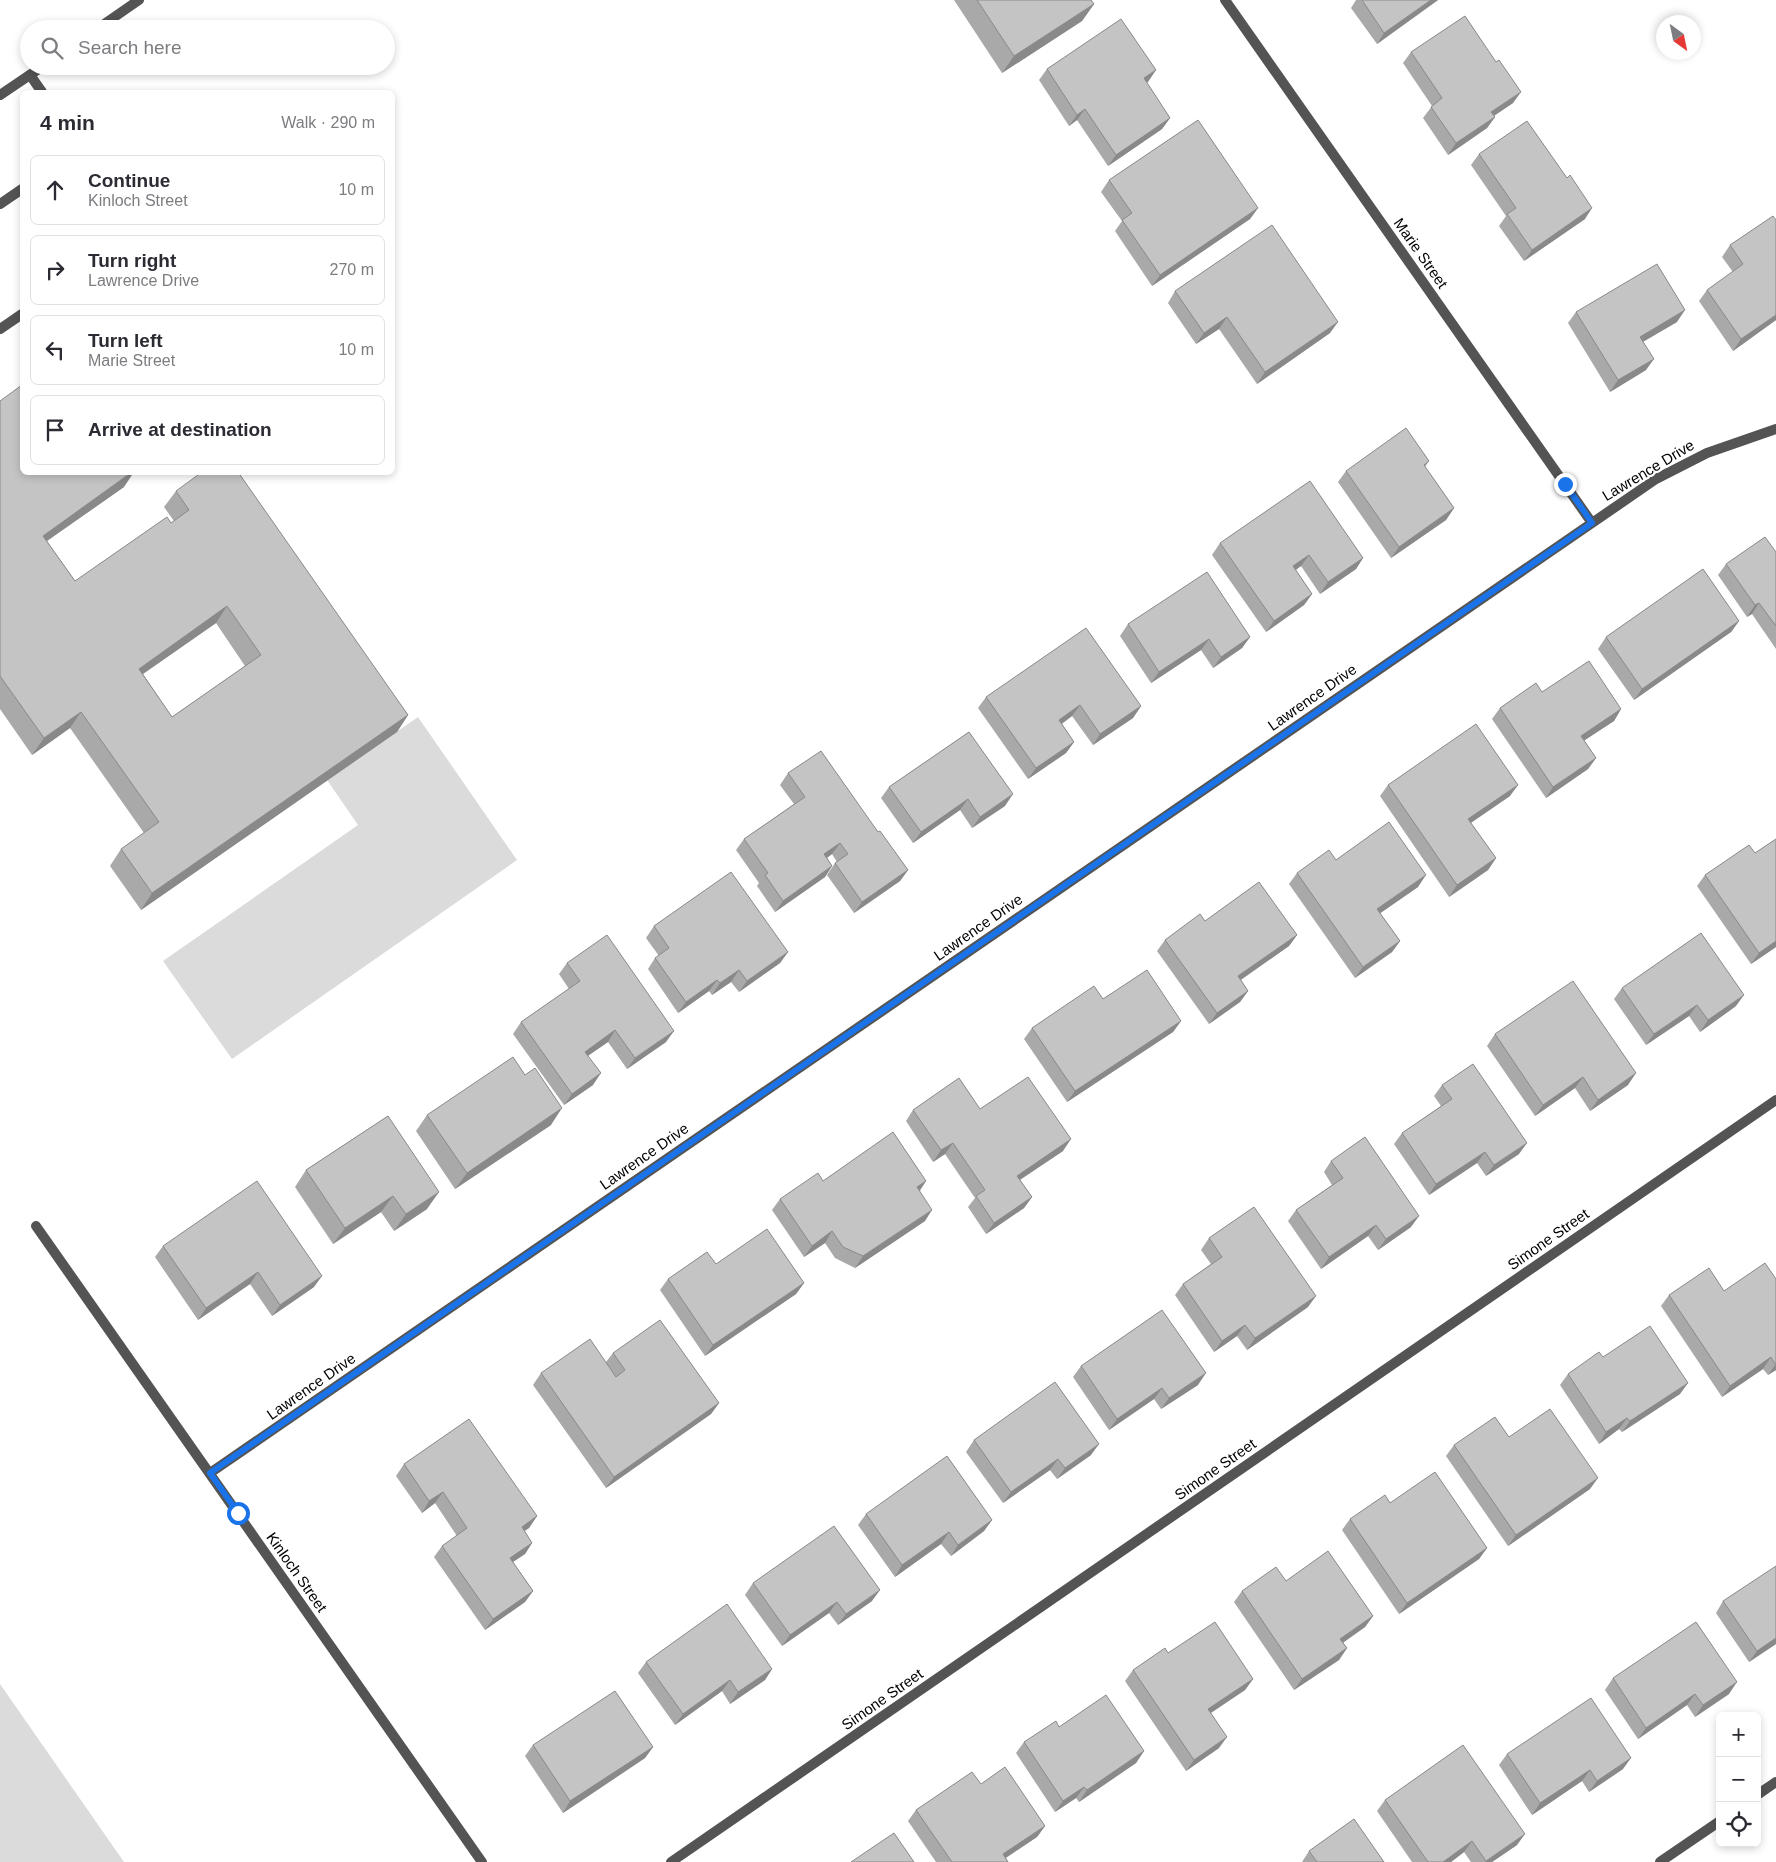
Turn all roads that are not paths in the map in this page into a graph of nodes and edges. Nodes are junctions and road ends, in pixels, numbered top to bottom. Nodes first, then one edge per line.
1 (139, 0) edge
2 (1225, 0) edge
3 (110, 20) edge
4 (30, 75) joint
5 (41, 90) edge
6 (0, 96) edge
7 (20, 189) edge
8 (0, 204) edge
9 (20, 315) edge
10 (0, 329) edge
11 (1776, 429) edge
12 (1592, 523) junction
13 (1776, 1100) edge
14 (36, 1226) dead end
15 (210, 1473) junction
16 (1776, 1782) edge
17 (1761, 1792) edge
18 (1716, 1824) edge
19 (482, 1862) edge
20 (671, 1862) edge
21 (1660, 1862) edge

1 - 3 street
2 - 12 street, Marie Street
4 - 5 street
4 - 6 street
7 - 8 street
9 - 10 street
11 - 12 street, Lawrence Drive
12 - 15 street, Lawrence Drive
13 - 20 street, Simone Street
14 - 15 street, Kinloch Street
15 - 19 street, Kinloch Street
16 - 17 street
18 - 21 street

